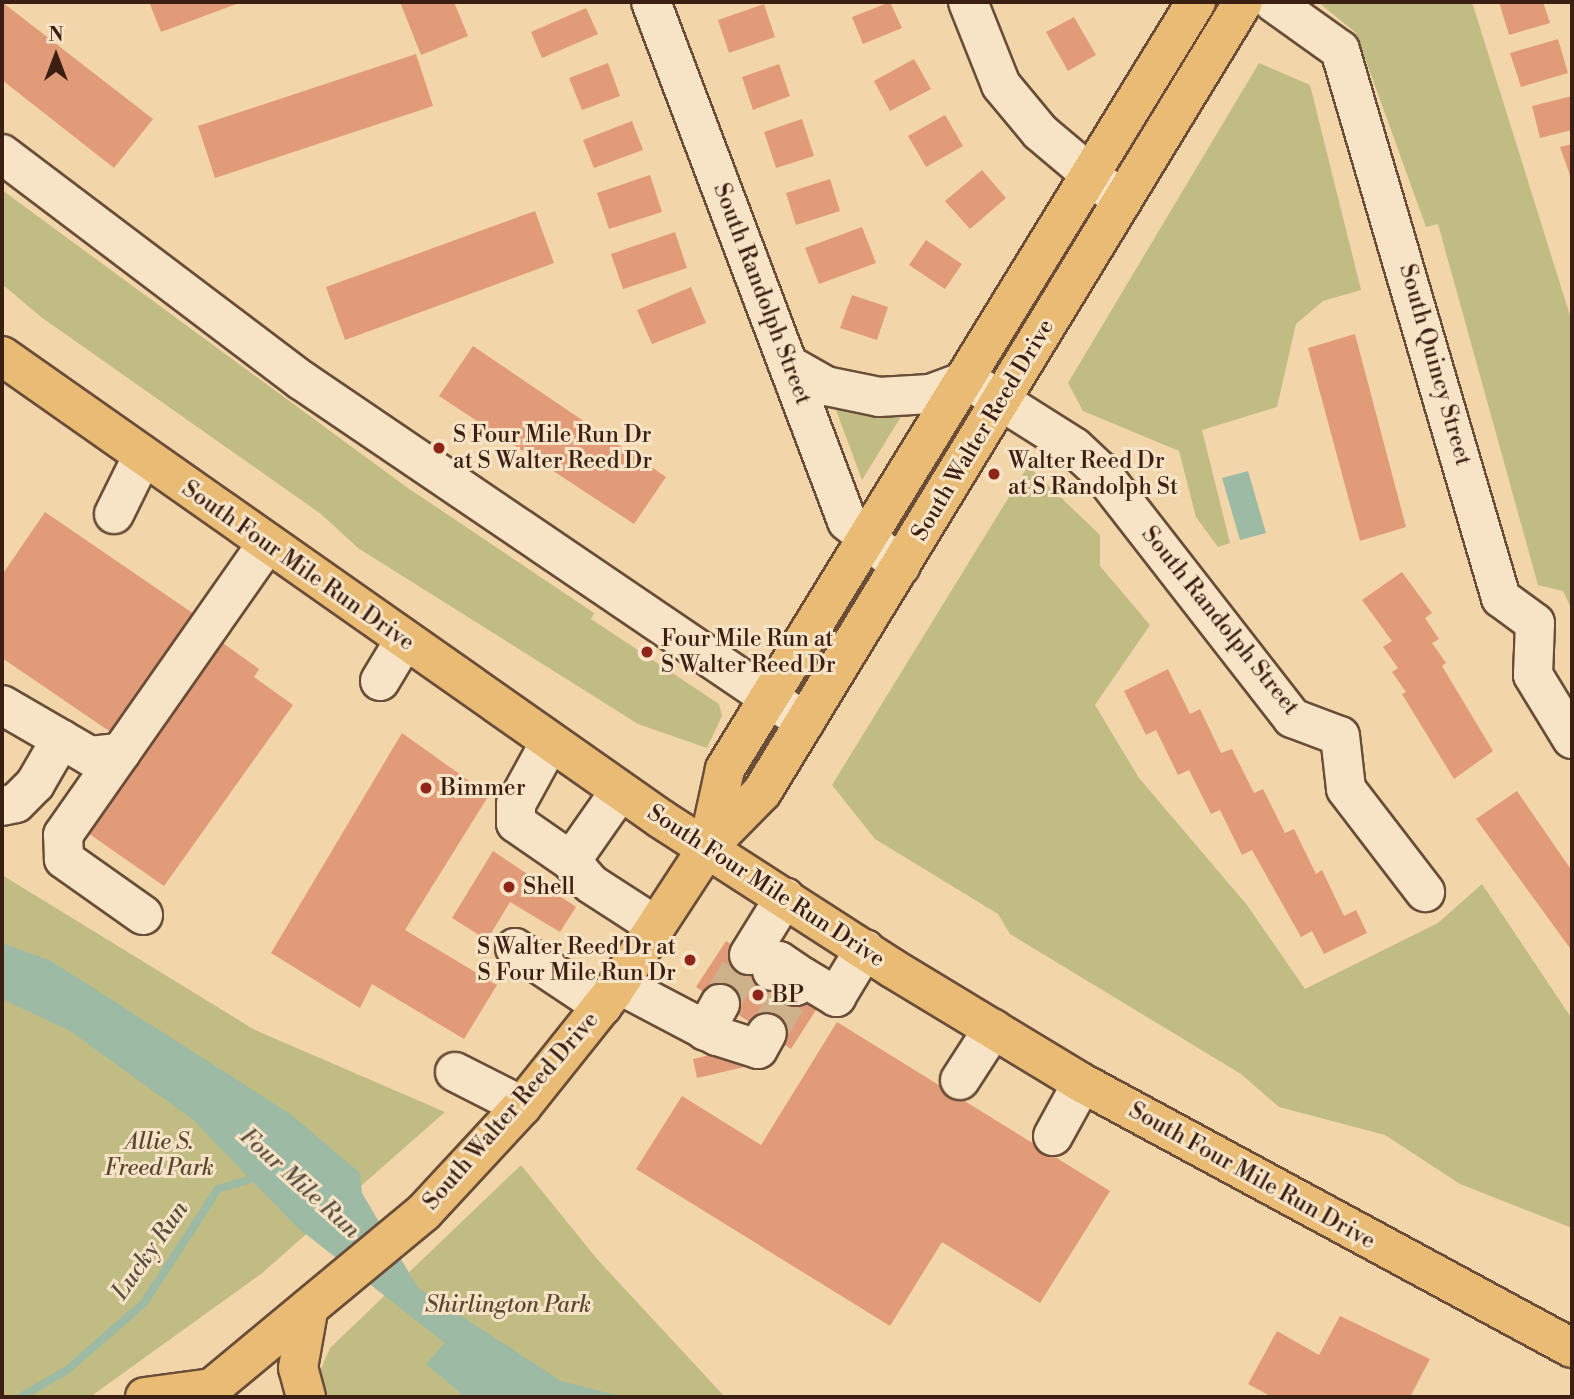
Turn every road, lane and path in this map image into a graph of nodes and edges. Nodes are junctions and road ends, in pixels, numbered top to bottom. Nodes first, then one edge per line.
1 (651, 2) edge
2 (968, 2) edge
3 (1196, 2) edge
4 (1243, 2) edge
5 (1273, 2) edge
6 (2, 154) edge
7 (1091, 175) junction
8 (1122, 201) junction
9 (2, 356) edge
10 (789, 365) junction
11 (968, 380) junction
12 (1001, 401) junction
13 (142, 457) junction
14 (114, 514) dead end
15 (866, 543) junction
16 (266, 545) junction
17 (900, 566) junction
18 (404, 641) junction
19 (380, 681) dead end
20 (768, 698) junction
21 (2, 705) edge
22 (805, 722) junction
23 (1572, 739) edge
24 (61, 740) junction
25 (550, 742) junction
26 (121, 753) junction
27 (620, 790) junction
28 (2, 806) edge
29 (708, 846) junction
30 (571, 860) junction
31 (1425, 892) dead end
32 (785, 897) junction
33 (143, 915) dead end
34 (656, 926) junction
35 (515, 948) dead end
36 (865, 949) junction
37 (610, 995) junction
38 (732, 1025) dead end
39 (993, 1029) junction
40 (455, 1072) dead end
41 (960, 1080) dead end
42 (1082, 1083) junction
43 (522, 1106) junction
44 (1053, 1136) dead end
45 (305, 1316) junction
46 (1572, 1348) edge
47 (210, 1395) edge
48 (145, 1397) edge
49 (306, 1397) edge

1 - 10 street, South Randolph Street
2 - 7 street
3 - 7 main road, South Walter Reed Drive
4 - 8 main road, South Walter Reed Drive
5 - 23 street, South Quincy Street
6 - 20 street
7 - 8 street
7 - 11 main road, South Walter Reed Drive
8 - 12 main road, South Walter Reed Drive
9 - 13 main road, South Four Mile Run Drive
10 - 11 street
10 - 15 street, South Randolph Street
11 - 12 street, South Randolph Street
11 - 15 main road, South Walter Reed Drive
12 - 17 main road, South Walter Reed Drive
12 - 31 street, South Randolph Street
13 - 14 street
13 - 16 main road, South Four Mile Run Drive
15 - 17 street, South Randolph Street
15 - 20 main road, South Walter Reed Drive
16 - 18 main road, South Four Mile Run Drive
16 - 26 street
17 - 22 main road, South Walter Reed Drive
18 - 19 street
18 - 25 main road, South Four Mile Run Drive
20 - 22 street
20 - 29 main road, South Walter Reed Drive
21 - 24 street
22 - 29 main road, South Walter Reed Drive
24 - 26 street
24 - 28 street
25 - 27 main road, South Four Mile Run Drive
25 - 30 street
26 - 33 street
27 - 29 main road, South Four Mile Run Drive
27 - 30 street
29 - 32 main road, South Four Mile Run Drive
29 - 34 main road, South Walter Reed Drive
30 - 34 street
32 - 36 main road, South Four Mile Run Drive
32 - 36 street
34 - 37 main road, South Walter Reed Drive
35 - 37 street
36 - 39 main road, South Four Mile Run Drive
37 - 38 street
37 - 43 main road, South Walter Reed Drive
39 - 41 street
39 - 42 main road, South Four Mile Run Drive
40 - 43 street
42 - 44 street
42 - 46 main road, South Four Mile Run Drive
43 - 45 main road, South Walter Reed Drive
45 - 47 main road, South Walter Reed Drive
45 - 49 main road
47 - 48 main road, South Walter Reed Drive

